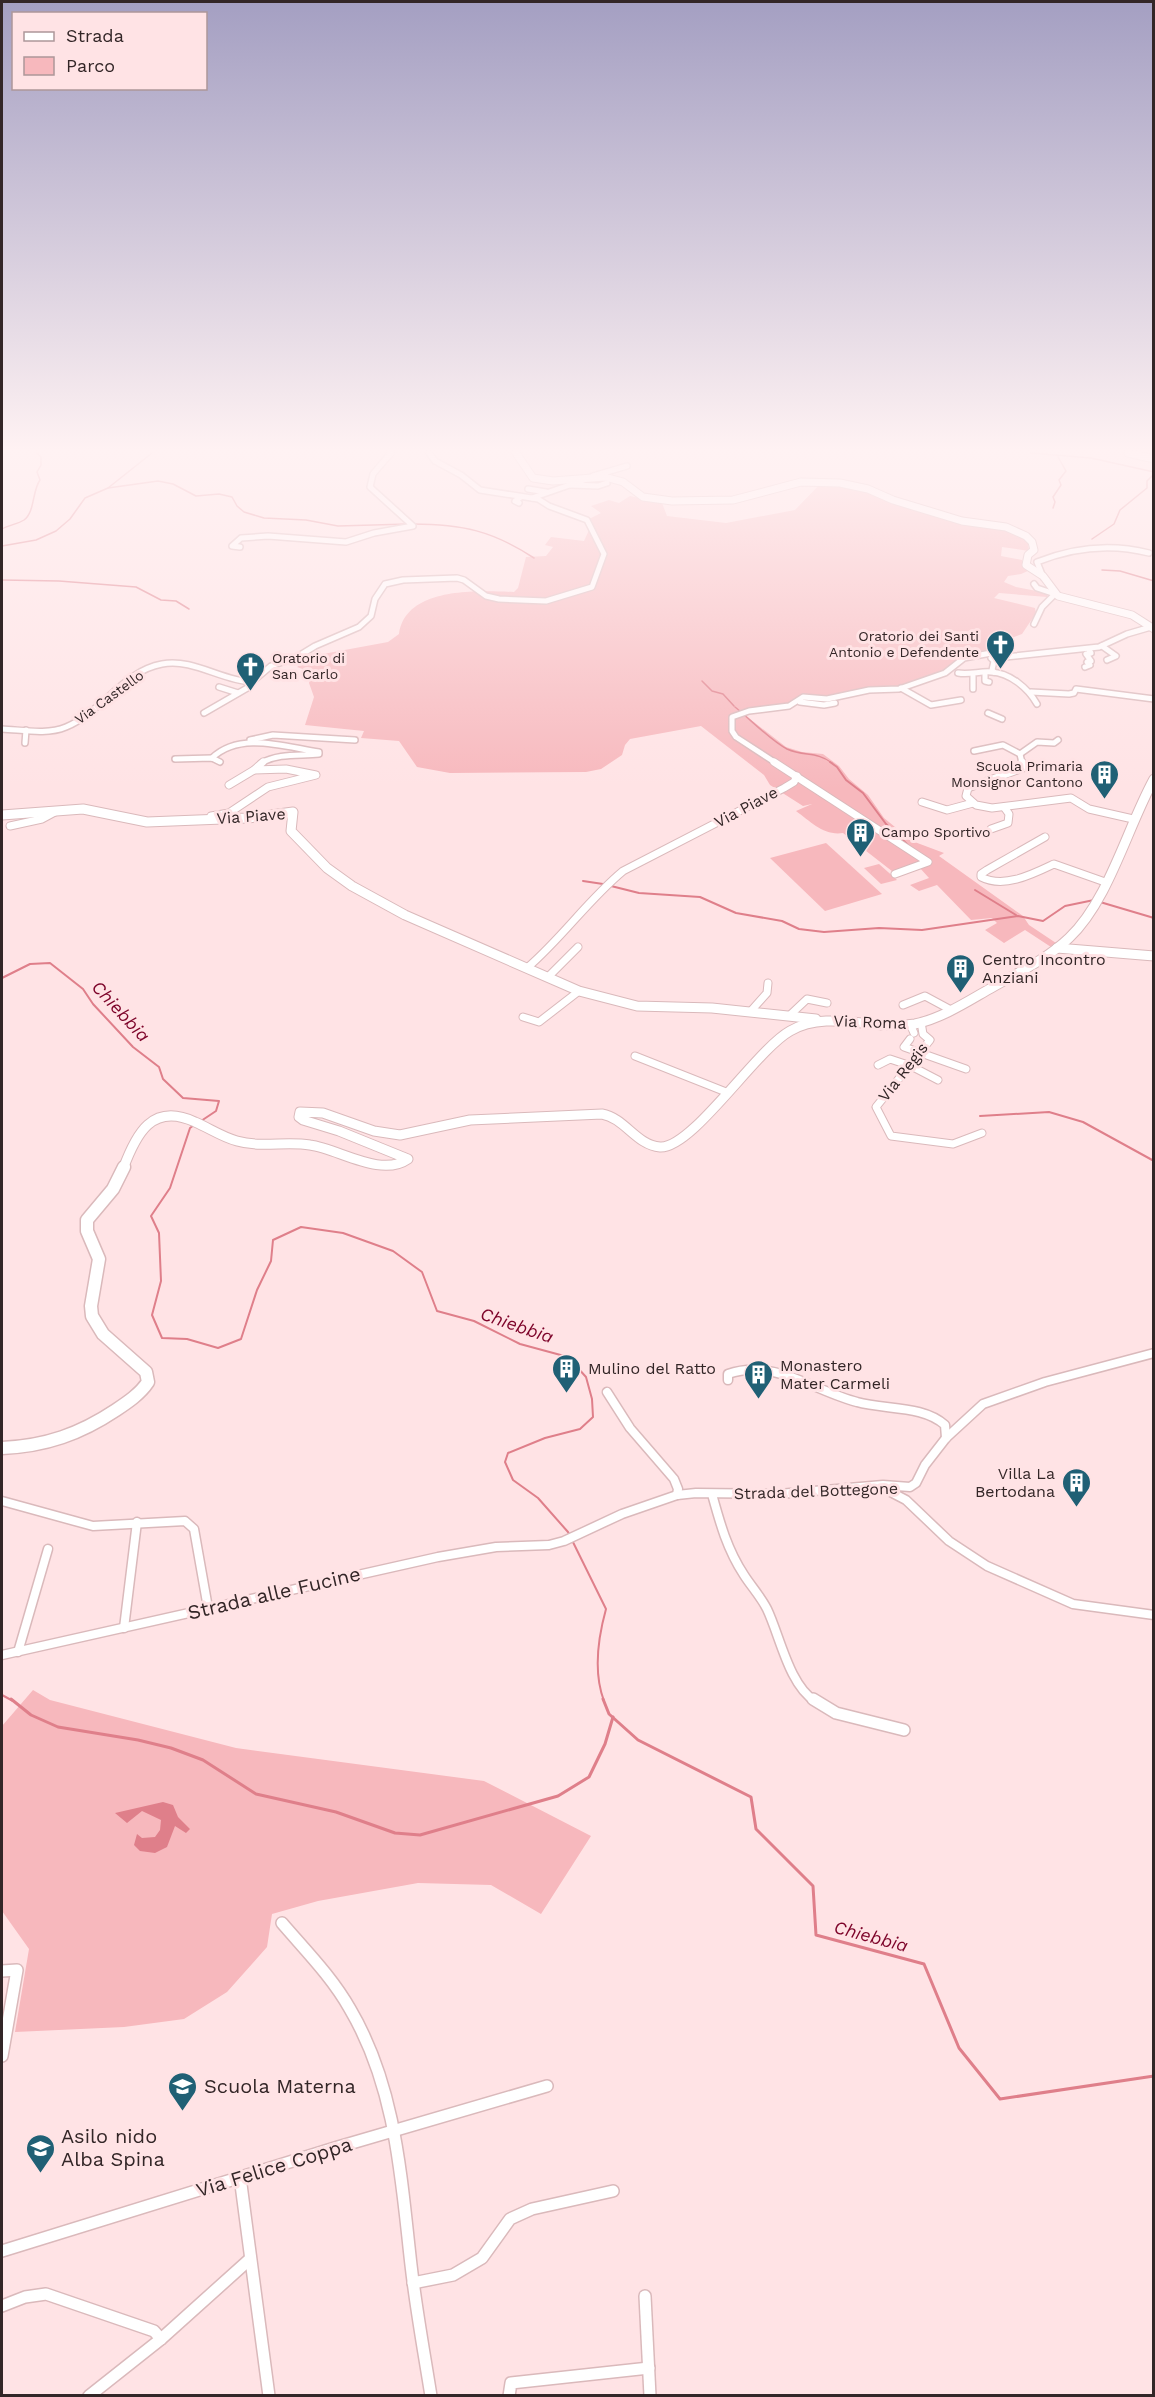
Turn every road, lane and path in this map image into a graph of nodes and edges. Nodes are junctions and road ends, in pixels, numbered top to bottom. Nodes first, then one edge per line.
1 (600, 565) edge
2 (1026, 565) edge
3 (1037, 565) edge
4 (1043, 576) junction
5 (1034, 584) dead end
6 (1055, 594) junction
7 (1034, 624) dead end
8 (1152, 628) edge
9 (1102, 646) junction
10 (1088, 649) junction
11 (1107, 660) dead end
12 (994, 661) junction
13 (1085, 667) dead end
14 (994, 672) junction
15 (958, 673) dead end
16 (985, 674) junction
17 (973, 676) junction
18 (989, 682) dead end
19 (249, 683) junction
20 (219, 687) dead end
21 (901, 688) junction
22 (973, 689) dead end
23 (1031, 692) junction
24 (238, 693) junction
25 (1154, 699) edge
26 (961, 700) dead end
27 (797, 703) junction
28 (835, 703) dead end
29 (1037, 704) dead end
30 (204, 713) dead end
31 (988, 713) dead end
32 (1002, 719) dead end
33 (2, 729) edge
34 (26, 730) junction
35 (355, 740) dead end
36 (1058, 740) dead end
37 (246, 742) junction
38 (25, 743) dead end
39 (974, 751) dead end
40 (1020, 754) junction
41 (212, 758) junction
42 (175, 759) dead end
43 (220, 762) dead end
44 (254, 770) junction
45 (797, 776) junction
46 (1154, 779) edge
47 (229, 785) dead end
48 (922, 802) dead end
49 (973, 803) junction
50 (1004, 807) junction
51 (59, 809) junction
52 (2, 815) edge
53 (1133, 819) junction
54 (192, 820) junction
55 (10, 826) dead end
56 (991, 829) dead end
57 (1045, 837) dead end
58 (895, 874) dead end
59 (1105, 882) junction
60 (578, 946) dead end
61 (1057, 948) junction
62 (1154, 956) edge
63 (527, 968) junction
64 (548, 977) junction
65 (768, 983) dead end
66 (579, 991) junction
67 (827, 1003) dead end
68 (903, 1005) dead end
69 (951, 1010) junction
70 (750, 1012) junction
71 (523, 1017) dead end
72 (786, 1019) junction
73 (829, 1020) junction
74 (796, 1029) junction
75 (914, 1029) junction
76 (771, 1044) junction
77 (922, 1051) junction
78 (635, 1056) dead end
79 (878, 1065) dead end
80 (911, 1066) junction
81 (966, 1069) dead end
82 (938, 1080) dead end
83 (726, 1092) junction
84 (982, 1133) dead end
85 (1154, 1353) edge
86 (728, 1380) dead end
87 (607, 1392) dead end
88 (946, 1438) junction
89 (2, 1448) edge
90 (879, 1487) junction
91 (712, 1494) junction
92 (677, 1496) junction
93 (2, 1501) edge
94 (137, 1521) junction
95 (549, 1545) joint
96 (48, 1549) dead end
97 (208, 1608) junction
98 (1154, 1615) edge
99 (124, 1628) junction
100 (18, 1652) junction
101 (2, 1655) edge
102 (904, 1730) dead end
103 (282, 1923) dead end
104 (2, 1971) edge
105 (2, 2053) edge
106 (547, 2086) dead end
107 (395, 2130) junction
108 (240, 2177) junction
109 (613, 2191) dead end
110 (2, 2251) edge
111 (250, 2259) junction
112 (413, 2283) junction
113 (645, 2296) dead end
114 (2, 2307) edge
115 (161, 2339) junction
116 (649, 2368) junction
117 (89, 2396) edge
118 (269, 2396) edge
119 (431, 2396) edge
120 (509, 2396) edge
121 (650, 2396) edge

1 - 19 street
2 - 4 street
3 - 4 street
4 - 6 street
5 - 6 street
6 - 7 street
6 - 8 street
8 - 9 street
9 - 10 street
9 - 11 street
10 - 12 street
10 - 13 street
12 - 14 street
12 - 21 street
14 - 16 street
14 - 23 street
15 - 17 street
16 - 17 street
16 - 18 street
17 - 22 street
19 - 24 street
19 - 34 street, Via Castello
20 - 24 street
21 - 26 street
21 - 27 street
23 - 25 street
23 - 29 street
24 - 30 street
27 - 28 street
27 - 45 street
31 - 32 street
33 - 34 street, Via Castello
34 - 38 street
35 - 37 street
36 - 40 street
37 - 41 street
37 - 44 street
39 - 40 street
40 - 49 street
41 - 42 street
41 - 43 street
44 - 47 street
44 - 54 street
45 - 58 street
45 - 63 street, Via Piave
46 - 53 street, Via Roma
48 - 49 street
49 - 50 street
50 - 53 street
50 - 56 street
51 - 52 street, Via Piave
51 - 54 street, Via Piave
51 - 55 street, Via Piave
53 - 59 street, Via Roma
54 - 63 street, Via Piave
57 - 59 street
59 - 61 street, Via Roma
60 - 64 street
61 - 62 street
61 - 69 street, Via Roma
63 - 64 street, Via Piave
64 - 66 street, Via Piave
65 - 70 street
66 - 70 street, Via Piave
66 - 71 street
67 - 72 street
68 - 69 street
69 - 75 street, Via Roma
70 - 72 street, Via Piave
72 - 73 street, Via Piave
72 - 74 street, Via Piave
72 - 76 street
73 - 74 street, Via Roma
73 - 75 street, Via Roma
74 - 76 street, Via Roma
75 - 77 street, Via Regis
75 - 77 street
76 - 83 street, Via Roma
77 - 80 street, Via Regis
77 - 81 street
78 - 83 street
79 - 80 street
80 - 82 street
80 - 84 street, Via Regis
83 - 89 street, Via Roma
85 - 88 street, Strada del Bottegone
86 - 88 street
87 - 92 street
88 - 90 street, Strada del Bottegone
90 - 91 street, Strada del Bottegone
90 - 98 street
91 - 92 street, Strada del Bottegone
91 - 102 street
92 - 95 street, Strada del Bottegone
93 - 94 street
94 - 97 street
94 - 99 street
95 - 97 street, Strada alle Fucine
96 - 100 street
97 - 99 street, Strada alle Fucine
99 - 100 street, Strada alle Fucine
100 - 101 street, Strada alle Fucine
103 - 107 street
104 - 105 street
106 - 107 street, Via Felice Coppa
107 - 108 street, Via Felice Coppa
107 - 112 street
108 - 110 street, Via Felice Coppa
108 - 111 street
109 - 112 street
111 - 115 street
111 - 118 street
112 - 119 street
113 - 116 street
114 - 115 street
115 - 117 street
116 - 120 street
116 - 121 street

